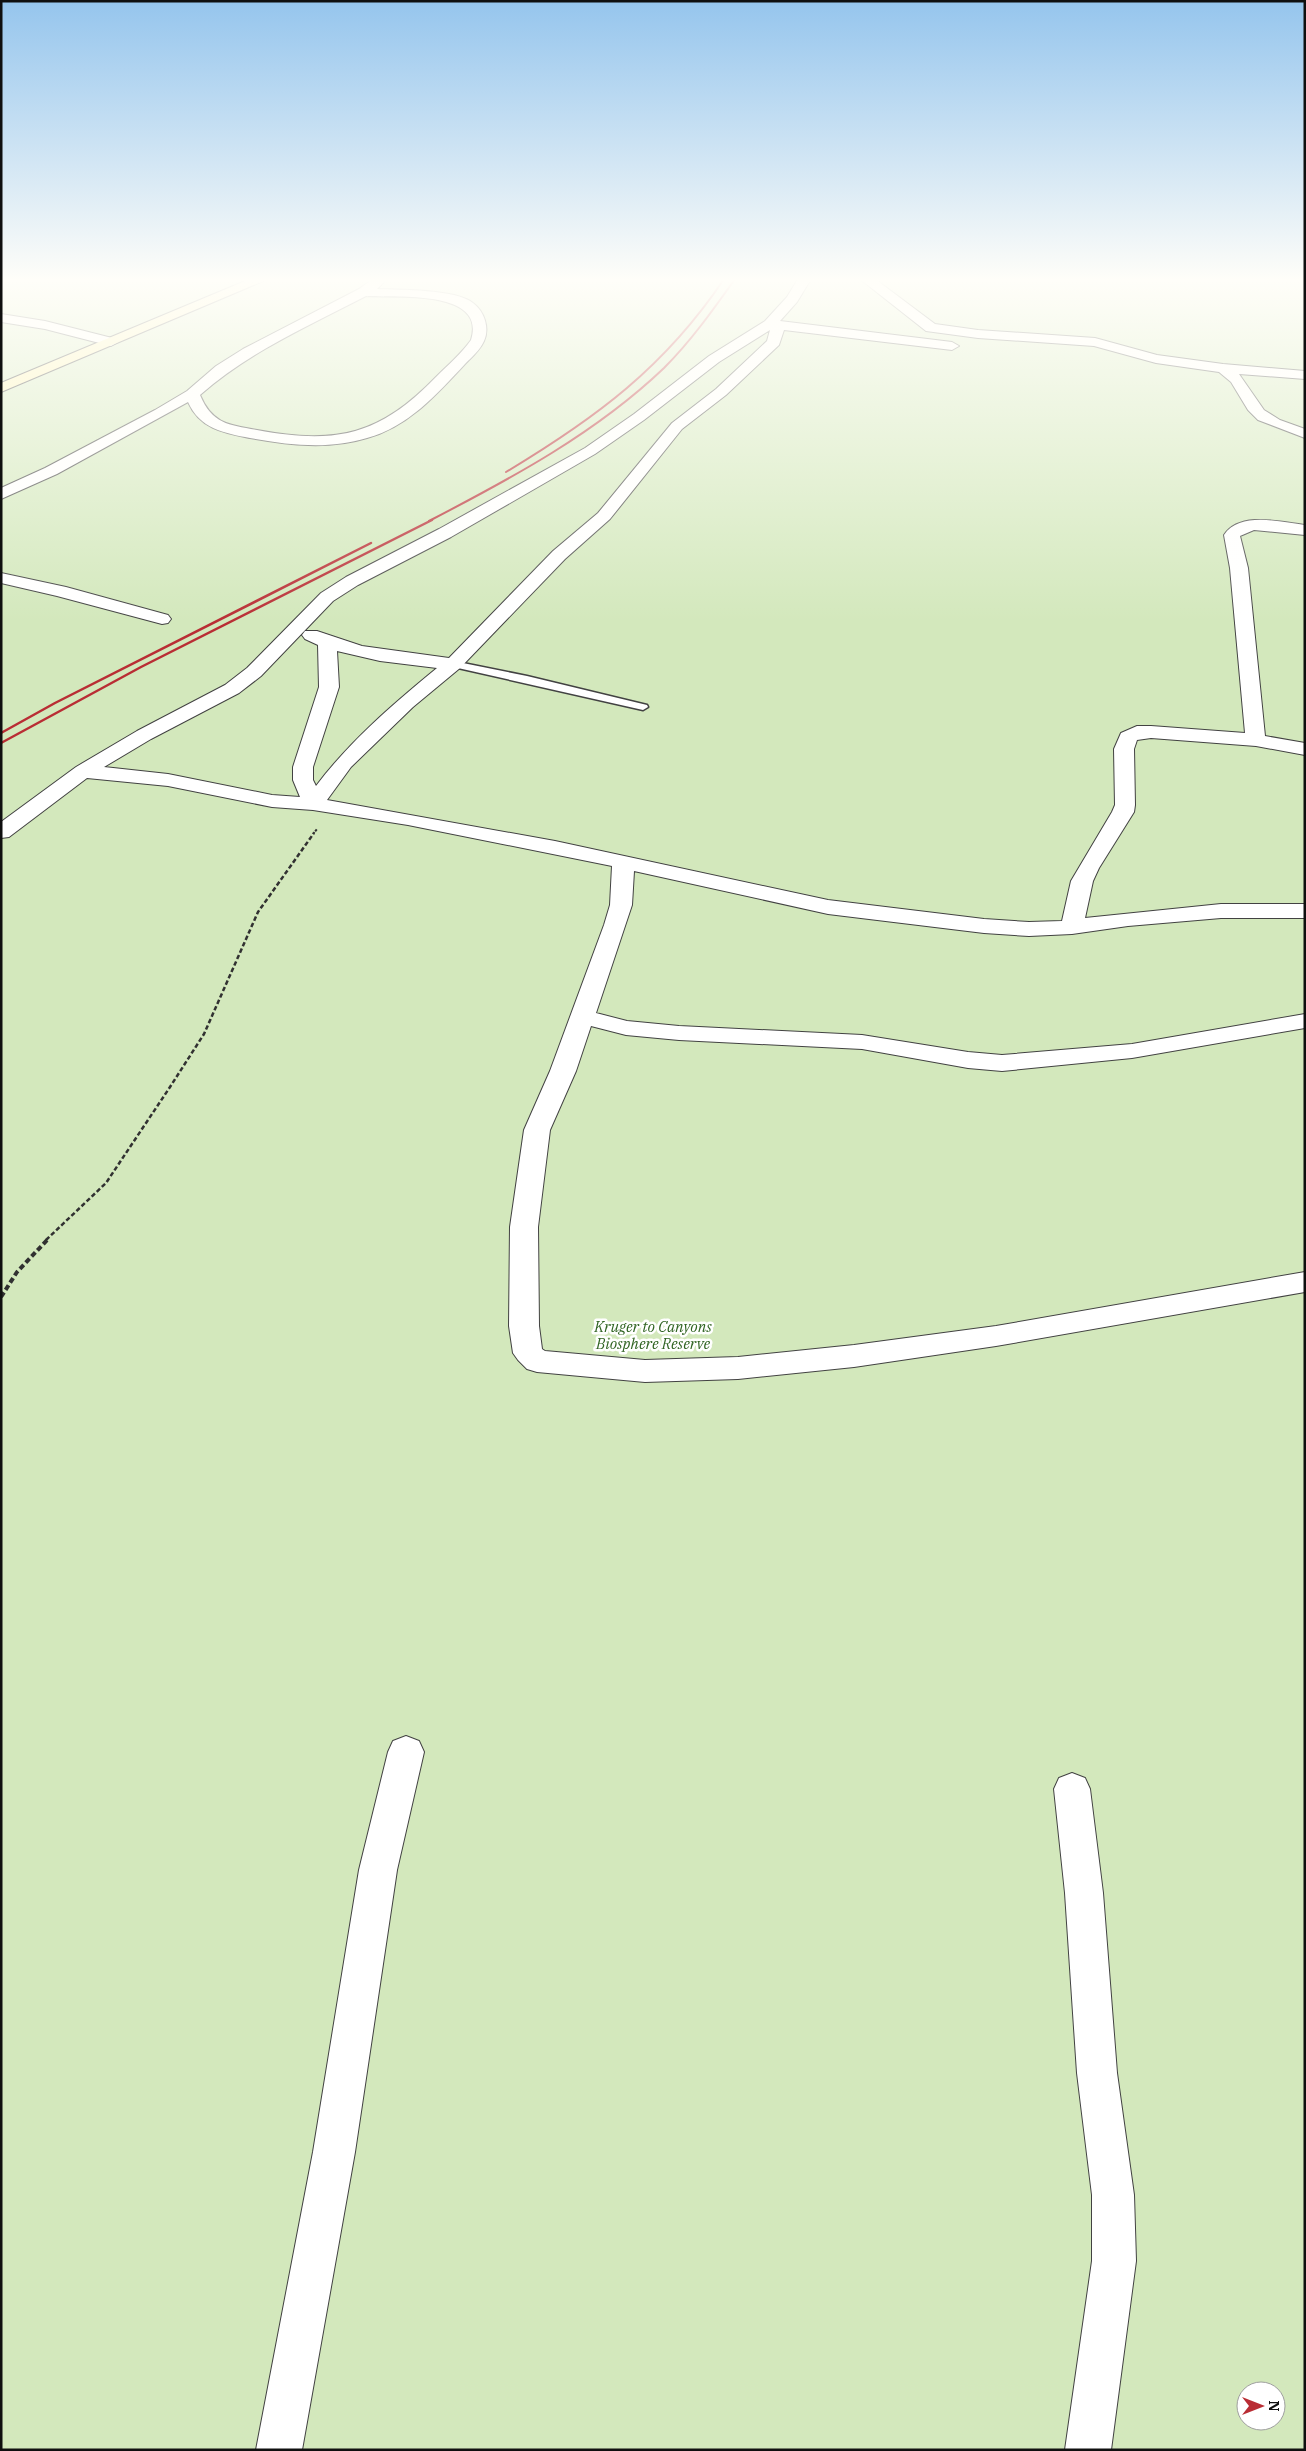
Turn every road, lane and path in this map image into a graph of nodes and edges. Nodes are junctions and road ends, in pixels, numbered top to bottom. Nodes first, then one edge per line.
1 (428, 393) edge
2 (670, 393) edge
3 (719, 393) edge
4 (1245, 393) edge
5 (192, 394) joint
6 (677, 426) junction
7 (652, 434) dead end
8 (1305, 434) edge
9 (635, 439) dead end
10 (590, 451) junction
11 (1, 494) edge
12 (1305, 530) edge
13 (1, 578) edge
14 (162, 618) dead end
15 (297, 628) junction
16 (327, 643) junction
17 (453, 664) junction
18 (642, 707) dead end
19 (1256, 740) junction
20 (1305, 749) edge
21 (82, 771) junction
22 (323, 806) junction
23 (1, 832) edge
24 (623, 862) junction
25 (1305, 911) edge
26 (1072, 927) junction
27 (581, 1016) junction
28 (1305, 1021) edge
29 (1305, 1282) edge
30 (1, 1297) edge
31 (406, 1752) dead end
32 (1072, 1789) dead end
33 (279, 2450) edge
34 (1088, 2450) edge

1 - 5 street
2 - 10 street
3 - 6 street
4 - 8 street
5 - 11 street
6 - 7 street
6 - 17 street
9 - 10 street
10 - 15 street
12 - 19 street
13 - 14 street
15 - 16 street
15 - 21 street
16 - 17 street
16 - 22 street
17 - 18 lane
17 - 22 street
19 - 20 street
19 - 26 street
21 - 22 street
21 - 23 street
22 - 24 street
22 - 30 path
24 - 26 street
24 - 27 street
25 - 26 street
27 - 28 street
27 - 29 street
31 - 33 street
32 - 34 street

